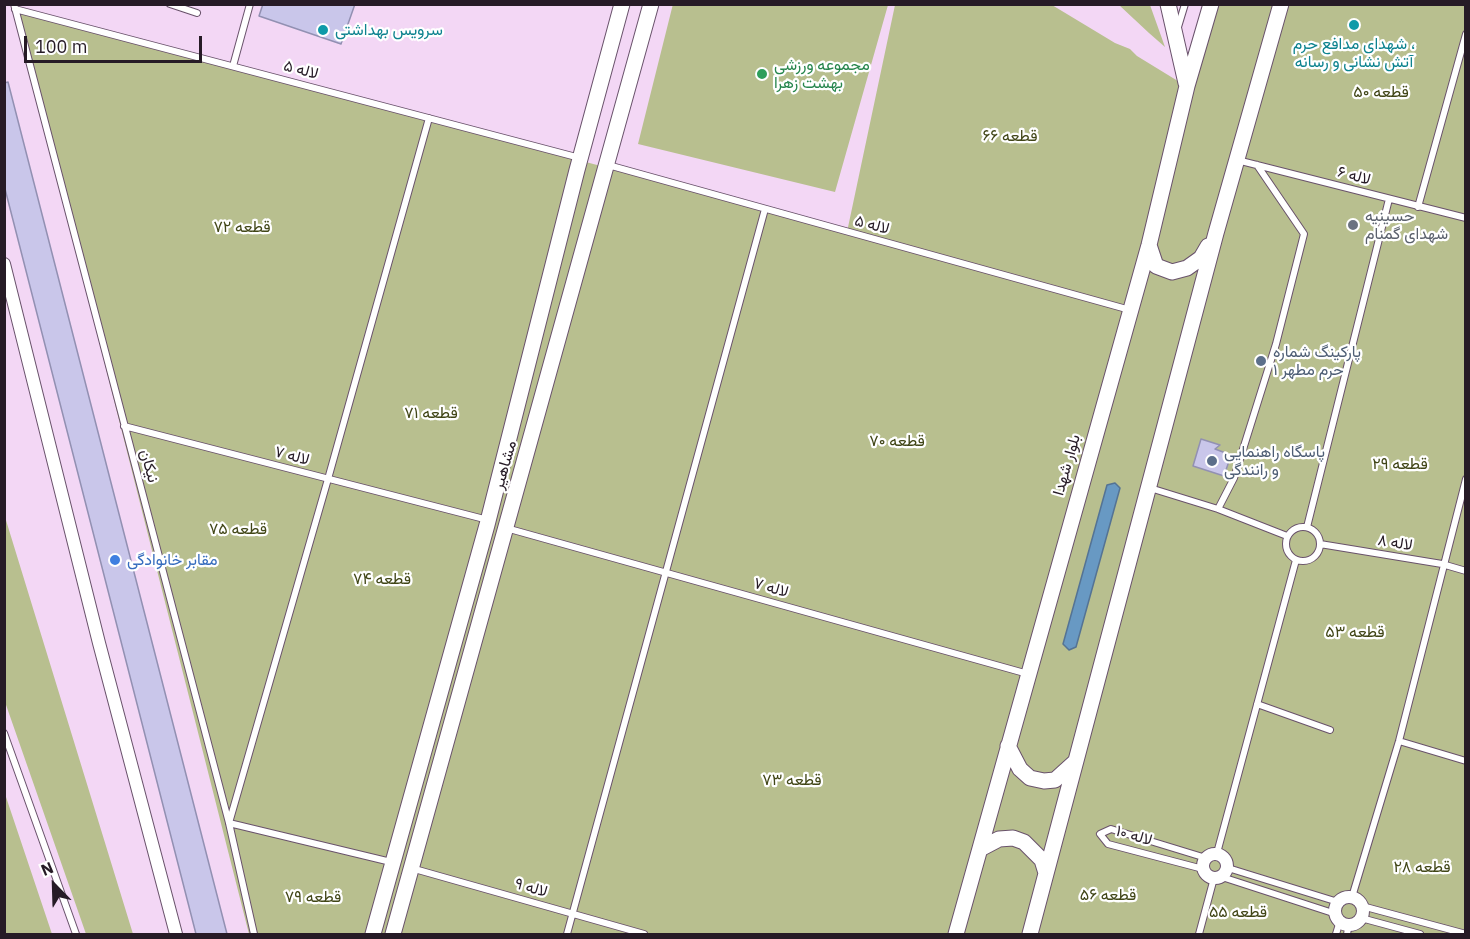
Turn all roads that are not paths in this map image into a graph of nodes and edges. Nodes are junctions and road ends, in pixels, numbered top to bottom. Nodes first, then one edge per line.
1 (170, 4) edge
2 (250, 4) edge
3 (622, 4) edge
4 (651, 4) edge
5 (1168, 4) edge
6 (1185, 4) edge
7 (1211, 4) edge
8 (1281, 4) edge
9 (14, 7) edge
10 (197, 13) dead end
11 (616, 28) junction
12 (1466, 34) edge
13 (643, 35) junction
14 (1175, 36) junction
15 (233, 66) junction
16 (1187, 86) junction
17 (429, 118) junction
18 (581, 158) junction
19 (1236, 160) junction
20 (607, 165) junction
21 (1257, 165) junction
22 (1389, 199) junction
23 (1418, 207) junction
24 (765, 209) junction
25 (1466, 218) edge
26 (1216, 233) junction
27 (1149, 244) junction
28 (4, 264) edge
29 (1130, 310) junction
30 (124, 426) junction
31 (1466, 478) edge
32 (328, 479) junction
33 (1150, 488) junction
34 (1218, 509) junction
35 (488, 520) junction
36 (506, 528) junction
37 (1307, 528) junction
38 (1287, 536) junction
39 (1320, 544) junction
40 (1296, 560) junction
41 (1442, 564) junction
42 (1466, 571) edge
43 (666, 573) junction
44 (1028, 674) junction
45 (1257, 704) junction
46 (1330, 730) dead end
47 (4, 733) edge
48 (1399, 741) junction
49 (1008, 746) junction
50 (1077, 760) junction
51 (1466, 761) edge
52 (228, 823) junction
53 (980, 849) junction
54 (1209, 860) junction
55 (392, 862) junction
56 (411, 868) junction
57 (1046, 873) junction
58 (1221, 874) junction
59 (573, 914) junction
60 (1348, 915) edge
61 (76, 934) edge
62 (176, 934) edge
63 (254, 934) edge
64 (373, 934) edge
65 (393, 934) edge
66 (567, 934) edge
67 (644, 934) edge
68 (956, 934) edge
69 (1030, 934) edge
70 (1199, 934) edge
71 (1336, 934) edge
72 (1420, 934) edge
73 (1466, 934) edge

1 - 10 lane
2 - 15 lane
3 - 11 street, مشاهیر
4 - 13 street, مشاهیر
5 - 14 street
6 - 14 lane
7 - 16 street, بلوار شهدا
8 - 19 street
9 - 15 lane, لاله ۵
9 - 30 lane, نیکان
11 - 13 street
11 - 18 street, مشاهیر
12 - 23 lane
13 - 20 street, مشاهیر
14 - 16 street
15 - 17 lane, لاله ۵
16 - 27 street, بلوار شهدا
17 - 18 lane, لاله ۵
17 - 32 lane
18 - 35 street, مشاهیر
19 - 21 lane, لاله ۶
19 - 26 street
20 - 24 lane, لاله ۵
20 - 36 street, مشاهیر
21 - 22 lane, لاله ۶
21 - 34 lane
22 - 23 lane, لاله ۶
22 - 37 lane
23 - 25 lane, لاله ۶
24 - 29 lane, لاله ۵
24 - 43 lane
26 - 27 street
26 - 33 street
27 - 29 street, بلوار شهدا
28 - 62 street
29 - 44 street, بلوار شهدا
30 - 32 lane, لاله ۷
30 - 52 lane, نیکان
31 - 41 lane
32 - 35 lane, لاله ۷
32 - 52 lane
33 - 34 lane
33 - 50 street
34 - 38 lane
35 - 55 street, مشاهیر
36 - 43 lane, لاله ۷
36 - 56 street, مشاهیر
37 - 38 lane
37 - 39 lane
38 - 40 lane
39 - 40 lane
39 - 41 lane, لاله ۸
40 - 45 lane
41 - 42 lane, لاله ۸
41 - 48 lane
43 - 44 lane, لاله ۷
43 - 59 lane
44 - 49 street, بلوار شهدا
45 - 46 lane
45 - 54 lane
47 - 61 lane
48 - 51 lane
48 - 60 lane
49 - 50 street
49 - 53 street, بلوار شهدا
50 - 57 street
52 - 55 lane
52 - 63 lane, نیکان
53 - 57 street
53 - 68 street, بلوار شهدا
54 - 54 lane, لاله ۱۰
54 - 58 street
54 - 58 street
55 - 64 street, مشاهیر
56 - 59 lane, لاله ۹
56 - 65 street, مشاهیر
57 - 69 street
58 - 60 lane
58 - 60 lane
58 - 70 lane
59 - 66 lane
59 - 67 lane, لاله ۹
60 - 71 lane
60 - 72 lane
60 - 73 lane

